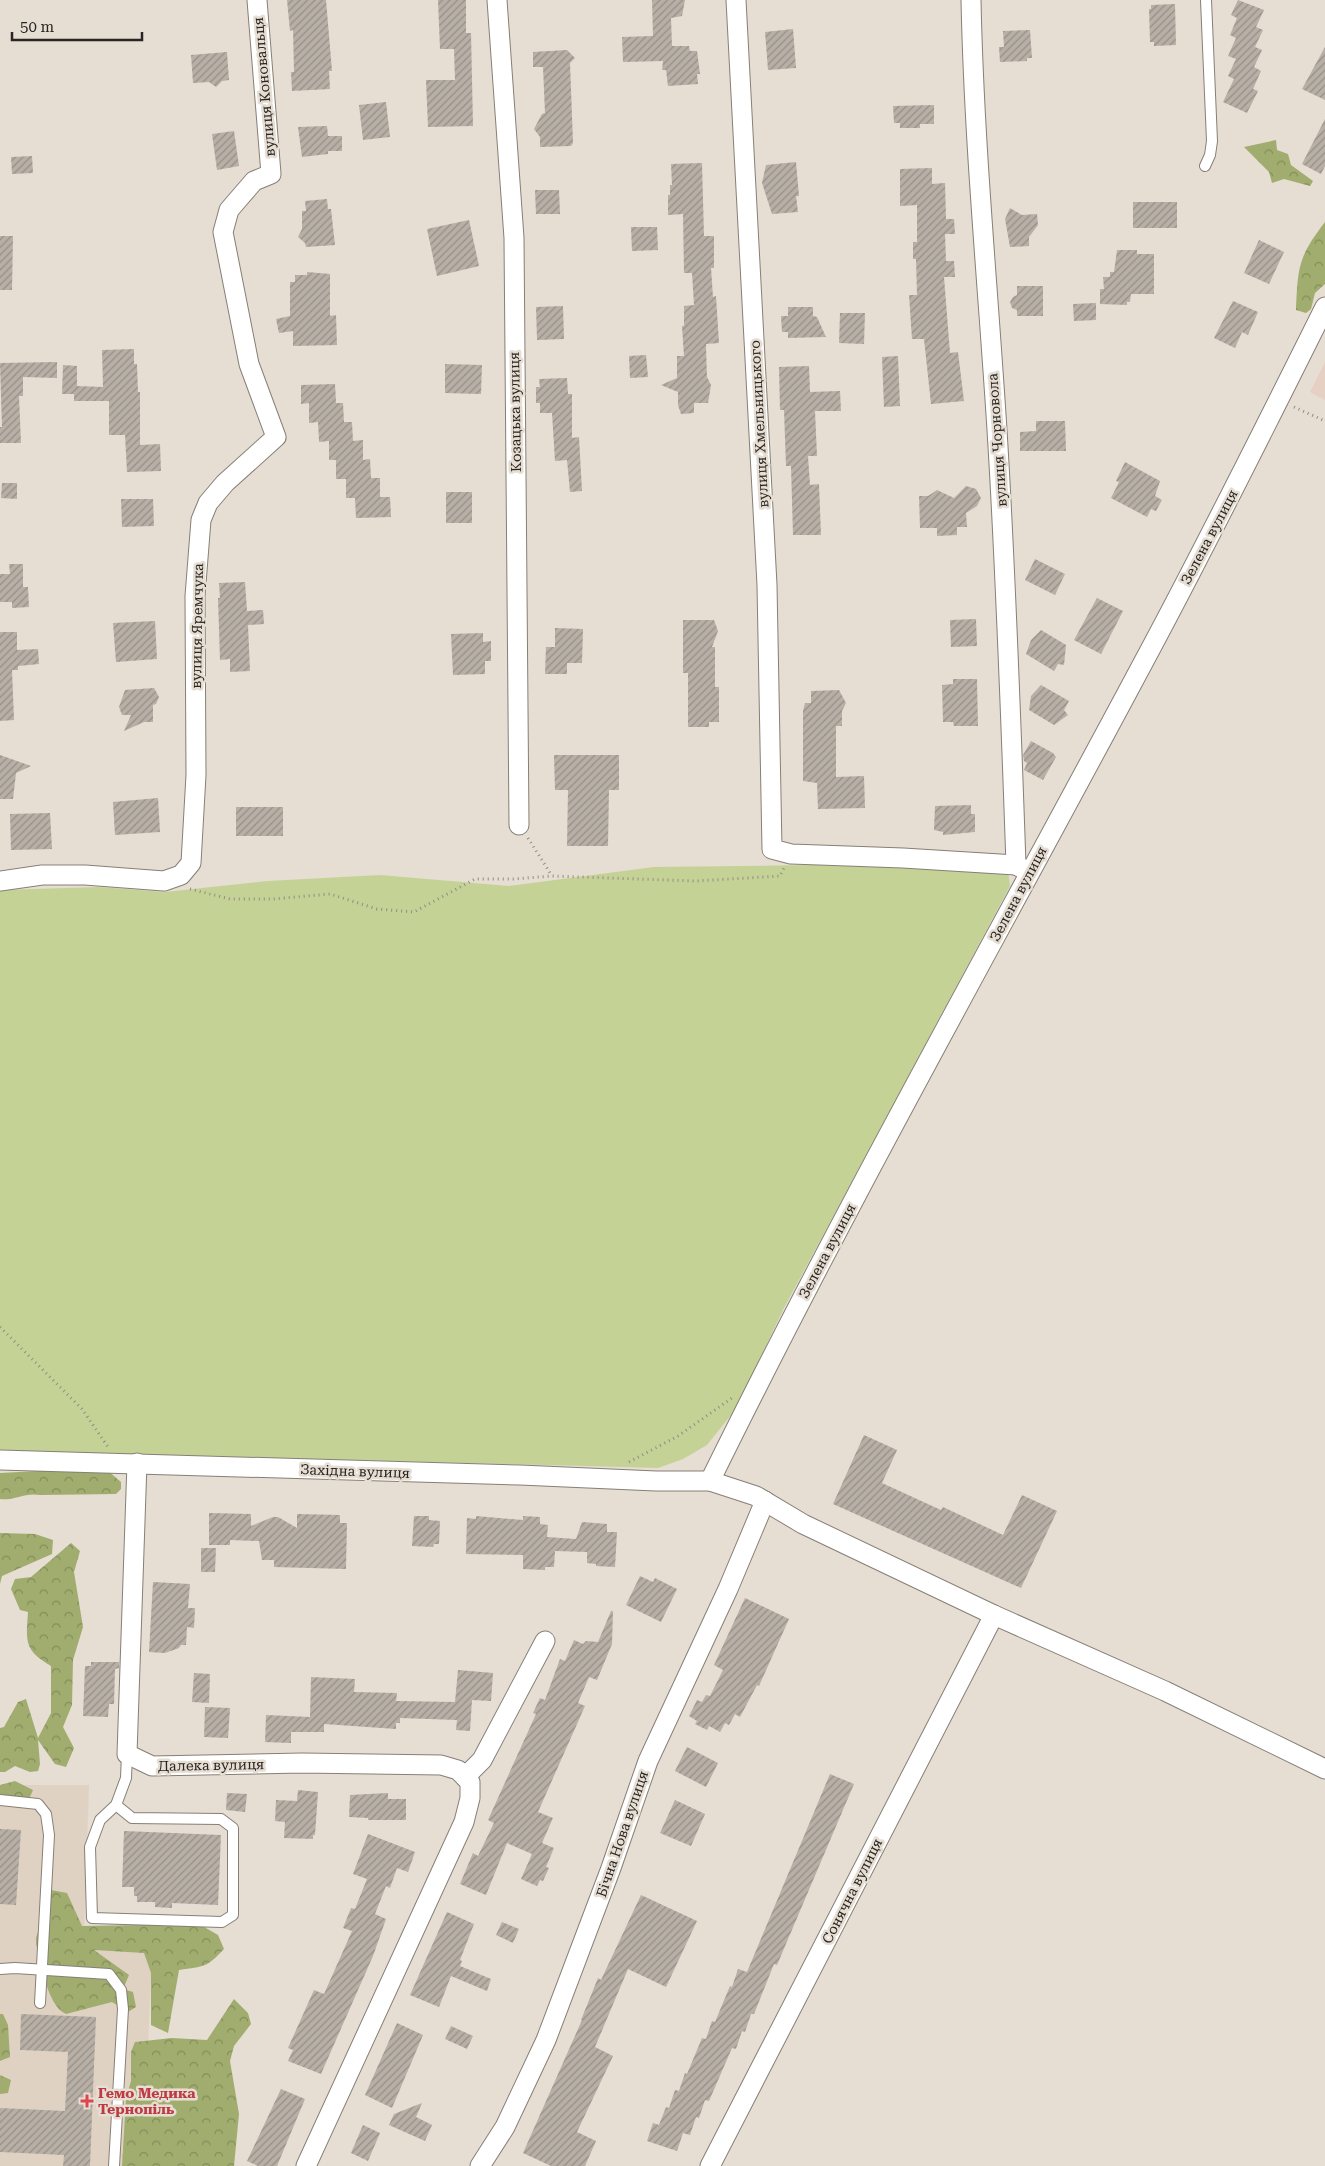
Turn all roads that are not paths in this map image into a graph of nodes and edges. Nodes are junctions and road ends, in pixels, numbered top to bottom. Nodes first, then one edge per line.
1 (257, 0) edge
2 (497, 0) edge
3 (736, 0) edge
4 (971, 0) edge
5 (1206, 0) edge
6 (1205, 166) dead end
7 (271, 174) joint
8 (1325, 307) edge
9 (519, 825) road end
10 (1023, 869) junction
11 (0, 881) edge
12 (0, 1460) edge
13 (129, 1463) junction
14 (710, 1480) junction
15 (765, 1501) junction
16 (994, 1615) junction
17 (545, 1642) dead end
18 (127, 1754) junction
19 (1325, 1769) edge
20 (465, 1777) junction
21 (0, 1800) edge
22 (116, 1804) junction
23 (0, 1969) edge
24 (40, 1970) junction
25 (40, 2003) dead end
26 (114, 2166) edge
27 (306, 2166) edge
28 (480, 2166) edge
29 (710, 2166) edge

1 - 7 street, вулиця Коновальця
2 - 9 street, Козацька вулиця
3 - 10 street, вулиця Хмельницького
4 - 10 street, вулиця Чорновола
5 - 6 lane
7 - 11 street, вулиця Яремчука
8 - 10 street, Зелена вулиця
10 - 14 street, Зелена вулиця
12 - 13 street, Західна вулиця
13 - 14 street, Західна вулиця
13 - 18 street
14 - 15 street
15 - 16 street
15 - 28 street, Бічна Нова вулиця
16 - 19 street
16 - 29 street, Сонячна вулиця
17 - 20 street
18 - 20 street, Далека вулиця
18 - 22 lane
20 - 27 street
21 - 24 lane
22 - 22 lane
23 - 24 lane
24 - 25 lane
24 - 26 lane

